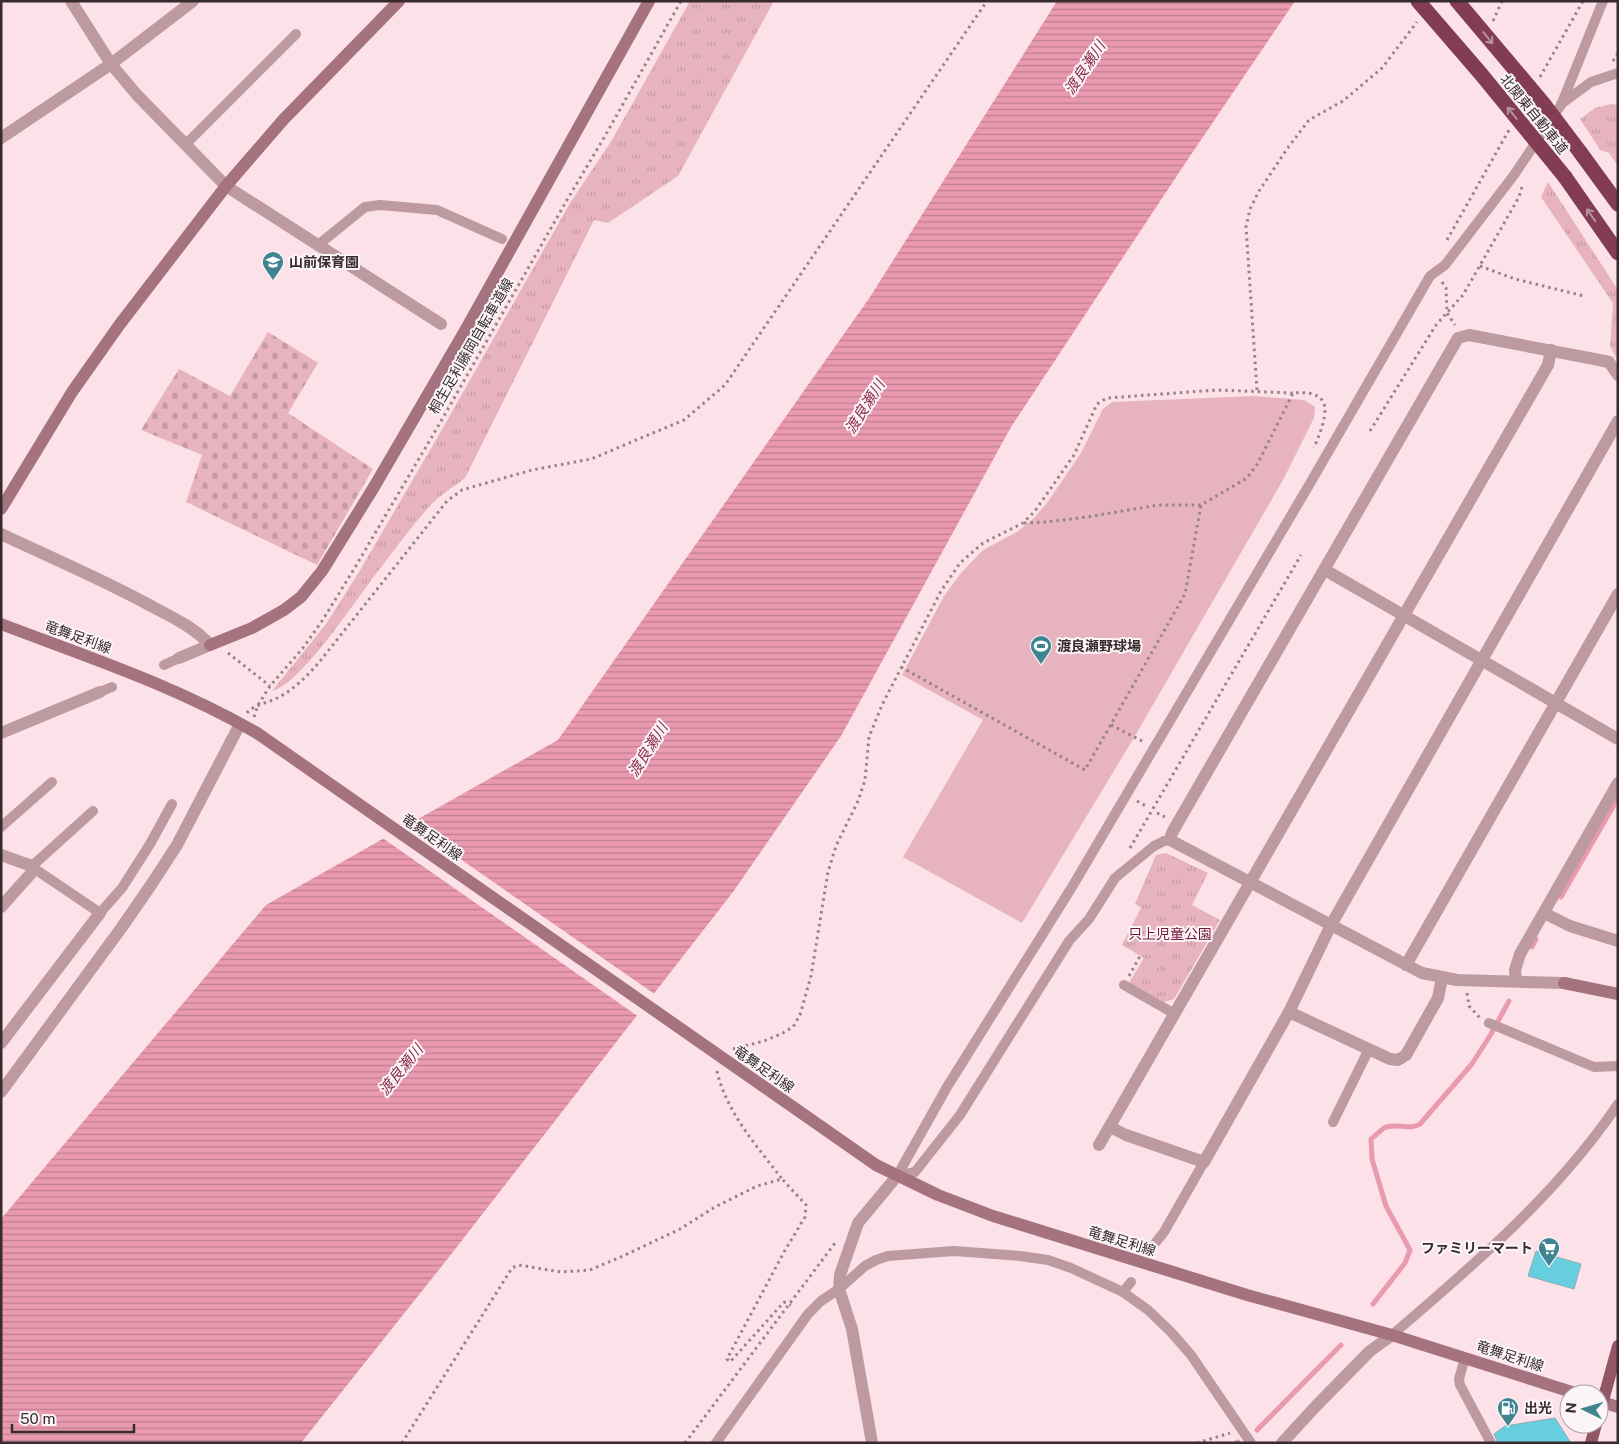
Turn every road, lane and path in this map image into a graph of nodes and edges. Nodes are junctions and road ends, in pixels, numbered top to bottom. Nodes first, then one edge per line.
1 (71, 1) edge
2 (193, 1) edge
3 (399, 1) edge
4 (649, 1) edge
5 (680, 1) edge
6 (987, 1) edge
7 (1418, 1) edge
8 (1457, 1) edge
9 (1582, 1) edge
10 (1603, 1) edge
11 (1420, 18) dead end
12 (296, 34) dead end
13 (111, 64) junction
14 (1618, 73) edge
15 (1538, 79) dead end
16 (1561, 105) junction
17 (1513, 123) dead end
18 (1, 138) edge
19 (185, 145) junction
20 (1525, 180) dead end
21 (226, 186) junction
22 (1618, 204) edge
23 (502, 239) dead end
24 (1444, 244) dead end
25 (318, 245) junction
26 (1618, 253) edge
27 (1480, 266) junction
28 (1430, 276) junction
29 (1584, 296) dead end
30 (1447, 313) junction
31 (441, 324) dead end
32 (1462, 336) junction
33 (483, 338) dead end
34 (487, 341) junction
35 (1551, 350) junction
36 (1618, 375) edge
37 (1257, 390) junction
38 (1293, 392) junction
39 (1618, 420) edge
40 (1370, 431) dead end
41 (1311, 455) dead end
42 (1201, 505) junction
43 (1, 510) edge
44 (1023, 523) junction
45 (1, 534) edge
46 (1301, 555) dead end
47 (1325, 570) junction
48 (1618, 594) edge
49 (1404, 616) junction
50 (1, 624) edge
51 (210, 645) junction
52 (226, 651) dead end
53 (179, 658) joint
54 (1482, 661) junction
55 (164, 665) dead end
56 (901, 667) junction
57 (270, 686) junction
58 (112, 687) dead end
59 (100, 692) joint
60 (266, 693) dead end
61 (1556, 703) junction
62 (240, 724) junction
63 (1111, 724) junction
64 (1, 733) edge
65 (1134, 736) dead end
66 (1618, 739) edge
67 (52, 782) dead end
68 (1618, 783) edge
69 (1132, 798) dead end
70 (172, 804) dead end
71 (1148, 807) dead end
72 (94, 811) dead end
73 (1156, 813) dead end
74 (1169, 820) dead end
75 (1, 827) edge
76 (1170, 840) junction
77 (1128, 851) dead end
78 (1, 855) edge
79 (33, 868) junction
80 (1251, 882) junction
81 (1, 907) edge
82 (100, 913) junction
83 (1544, 913) junction
84 (1331, 925) junction
85 (1618, 941) edge
86 (1140, 956) dead end
87 (1406, 965) junction
88 (1442, 978) junction
89 (1466, 980) junction
90 (1516, 981) junction
91 (1564, 983) joint
92 (1124, 985) joint
93 (1618, 994) edge
94 (1288, 1012) junction
95 (1175, 1014) junction
96 (1489, 1022) joint
97 (1, 1043) edge
98 (1369, 1049) junction
99 (728, 1050) dead end
100 (718, 1064) dead end
101 (1618, 1066) edge
102 (1, 1092) edge
103 (1618, 1104) edge
104 (1333, 1122) dead end
105 (1110, 1127) junction
106 (1099, 1146) dead end
107 (1204, 1162) junction
108 (898, 1176) junction
109 (782, 1179) junction
110 (840, 1239) dead end
111 (1156, 1242) dead end
112 (1131, 1282) dead end
113 (839, 1289) junction
114 (1123, 1292) junction
115 (791, 1304) junction
116 (1392, 1334) junction
117 (1618, 1346) edge
118 (1465, 1358) junction
119 (1606, 1384) edge
120 (1559, 1388) edge
121 (1242, 1430) junction
122 (402, 1443) edge
123 (685, 1443) edge
124 (716, 1443) edge
125 (872, 1443) edge
126 (1197, 1443) edge
127 (1251, 1443) edge
128 (1282, 1443) edge
129 (1491, 1443) edge

1 - 13 street
2 - 13 street
3 - 21 main road
4 - 51 main road
5 - 34 path, 桐生足利藤岡自転車道線
6 - 62 path
26 -> 7 highway, 北関東自動車道, bridge
8 -> 22 highway, 北関東自動車道, bridge
9 - 15 path
10 - 16 lane
11 - 37 path
12 - 19 lane
13 - 18 street
13 - 19 street
14 - 16 lane
16 - 28 lane
17 - 24 path
19 - 21 street
20 - 27 path
21 - 25 street
21 - 43 main road
23 - 25 lane
25 - 31 street
27 - 29 path
27 - 30 path
28 - 30 path
28 - 108 lane
30 - 32 path
30 - 40 path
32 - 35 street
32 - 47 street
33 - 34 path
34 - 57 path, 桐生足利藤岡自転車道線
35 - 36 street
35 - 49 street
37 - 38 path
37 - 44 path
38 - 41 path
38 - 42 path
39 - 54 street
42 - 44 path
42 - 63 path
44 - 56 path
45 - 51 street
46 - 77 path
47 - 49 street
47 - 76 street
48 - 61 street
49 - 54 street
49 - 80 street
50 - 62 main road, 竜舞足利線
51 - 53 street
52 - 57 path
53 - 55 lane
54 - 61 street
54 - 84 street
56 - 63 path
56 - 99 path
57 - 60 path, 桐生足利藤岡自転車道線
58 - 59 lane
59 - 64 street
61 - 66 street
61 - 87 street
62 - 102 street
62 - 108 main road, 竜舞足利線, bridge
63 - 65 path
67 - 75 lane
68 - 83 street
69 - 71 path
70 - 82 lane
72 - 79 lane
73 - 74 path
76 - 80 street
76 - 108 lane
78 - 79 street
79 - 81 street
79 - 82 lane
80 - 84 street
80 - 95 street
82 - 97 street
83 - 85 street
83 - 90 street
84 - 87 street
84 - 94 street
86 - 92 path
87 - 88 street
88 - 89 street
88 - 98 street
89 - 90 street
89 - 96 path
90 - 91 street
91 - 93 main road
92 - 95 lane
94 - 98 street
94 - 107 street
95 - 105 street
96 - 101 lane
98 - 104 lane
100 - 109 path
103 - 116 lane
105 - 106 street
105 - 107 street
107 - 111 lane
108 - 113 street
108 - 116 main road, 竜舞足利線
109 - 115 path
109 - 122 path
110 - 115 path
112 - 114 lane
113 - 114 lane
113 - 124 lane
113 - 125 street
114 - 121 lane
115 - 123 path
116 - 118 main road, 竜舞足利線
116 - 128 street
117 - 119 main road
118 - 120 main road, 竜舞足利線
118 - 129 lane
121 - 126 path
121 - 127 lane

